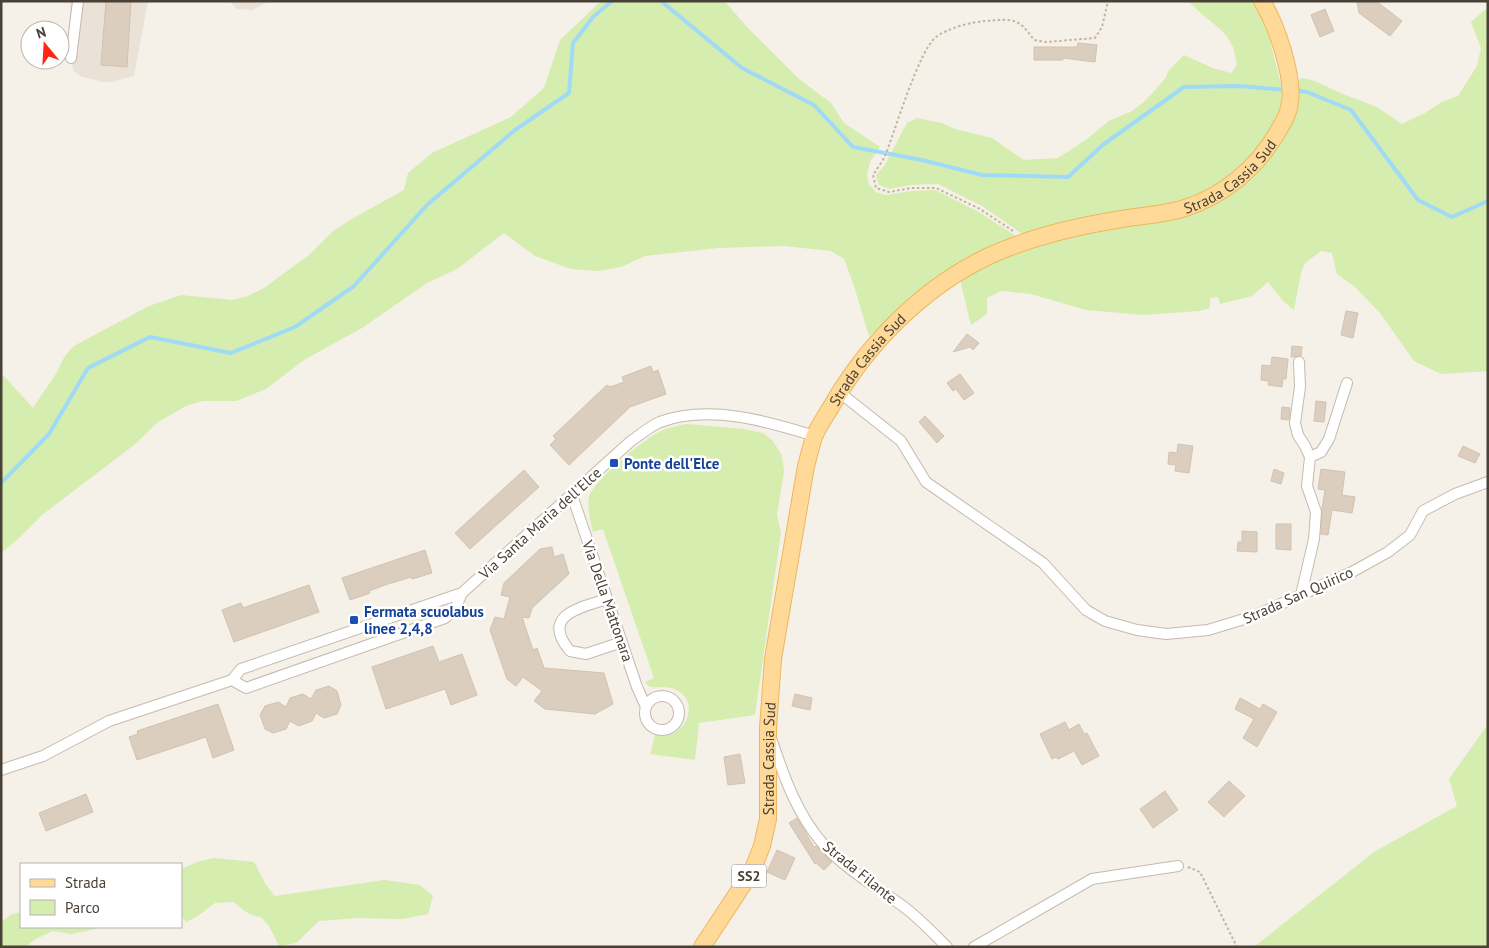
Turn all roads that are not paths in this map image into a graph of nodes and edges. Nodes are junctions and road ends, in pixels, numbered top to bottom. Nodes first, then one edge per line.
1 (78, 1) edge
2 (1262, 1) edge
3 (71, 58) dead end
4 (1299, 362) dead end
5 (1347, 383) dead end
6 (839, 392) junction
7 (815, 436) junction
8 (1310, 457) junction
9 (1488, 482) edge
10 (572, 495) junction
11 (462, 593) junction
12 (1300, 595) junction
13 (607, 599) junction
14 (622, 642) junction
15 (232, 680) junction
16 (646, 707) dead end
17 (768, 728) junction
18 (1, 770) edge
19 (1178, 866) road end
20 (702, 947) edge
21 (946, 947) edge
22 (974, 947) edge

1 - 3 street
2 - 6 main road, Strada Cassia Sud
4 - 8 street
5 - 8 street
6 - 7 main road, Strada Cassia Sud
6 - 12 street, Strada San Quirico
7 - 10 street, Via Santa Maria dell'Elce
7 - 17 main road, Strada Cassia Sud
8 - 12 street
9 - 12 street, Strada San Quirico
10 - 11 street, Via Santa Maria dell'Elce
10 - 13 street, Via Della Mattonara
11 - 15 street, Via Santa Maria dell'Elce
11 - 15 street, Via Santa Maria dell'Elce
13 - 14 street, Via Della Mattonara
13 - 14 street
14 - 16 street, Via Della Mattonara
15 - 18 street, Via Santa Maria dell'Elce
17 - 20 main road, Strada Cassia Sud / SS2
17 - 21 street, Strada Filante
19 - 22 street

